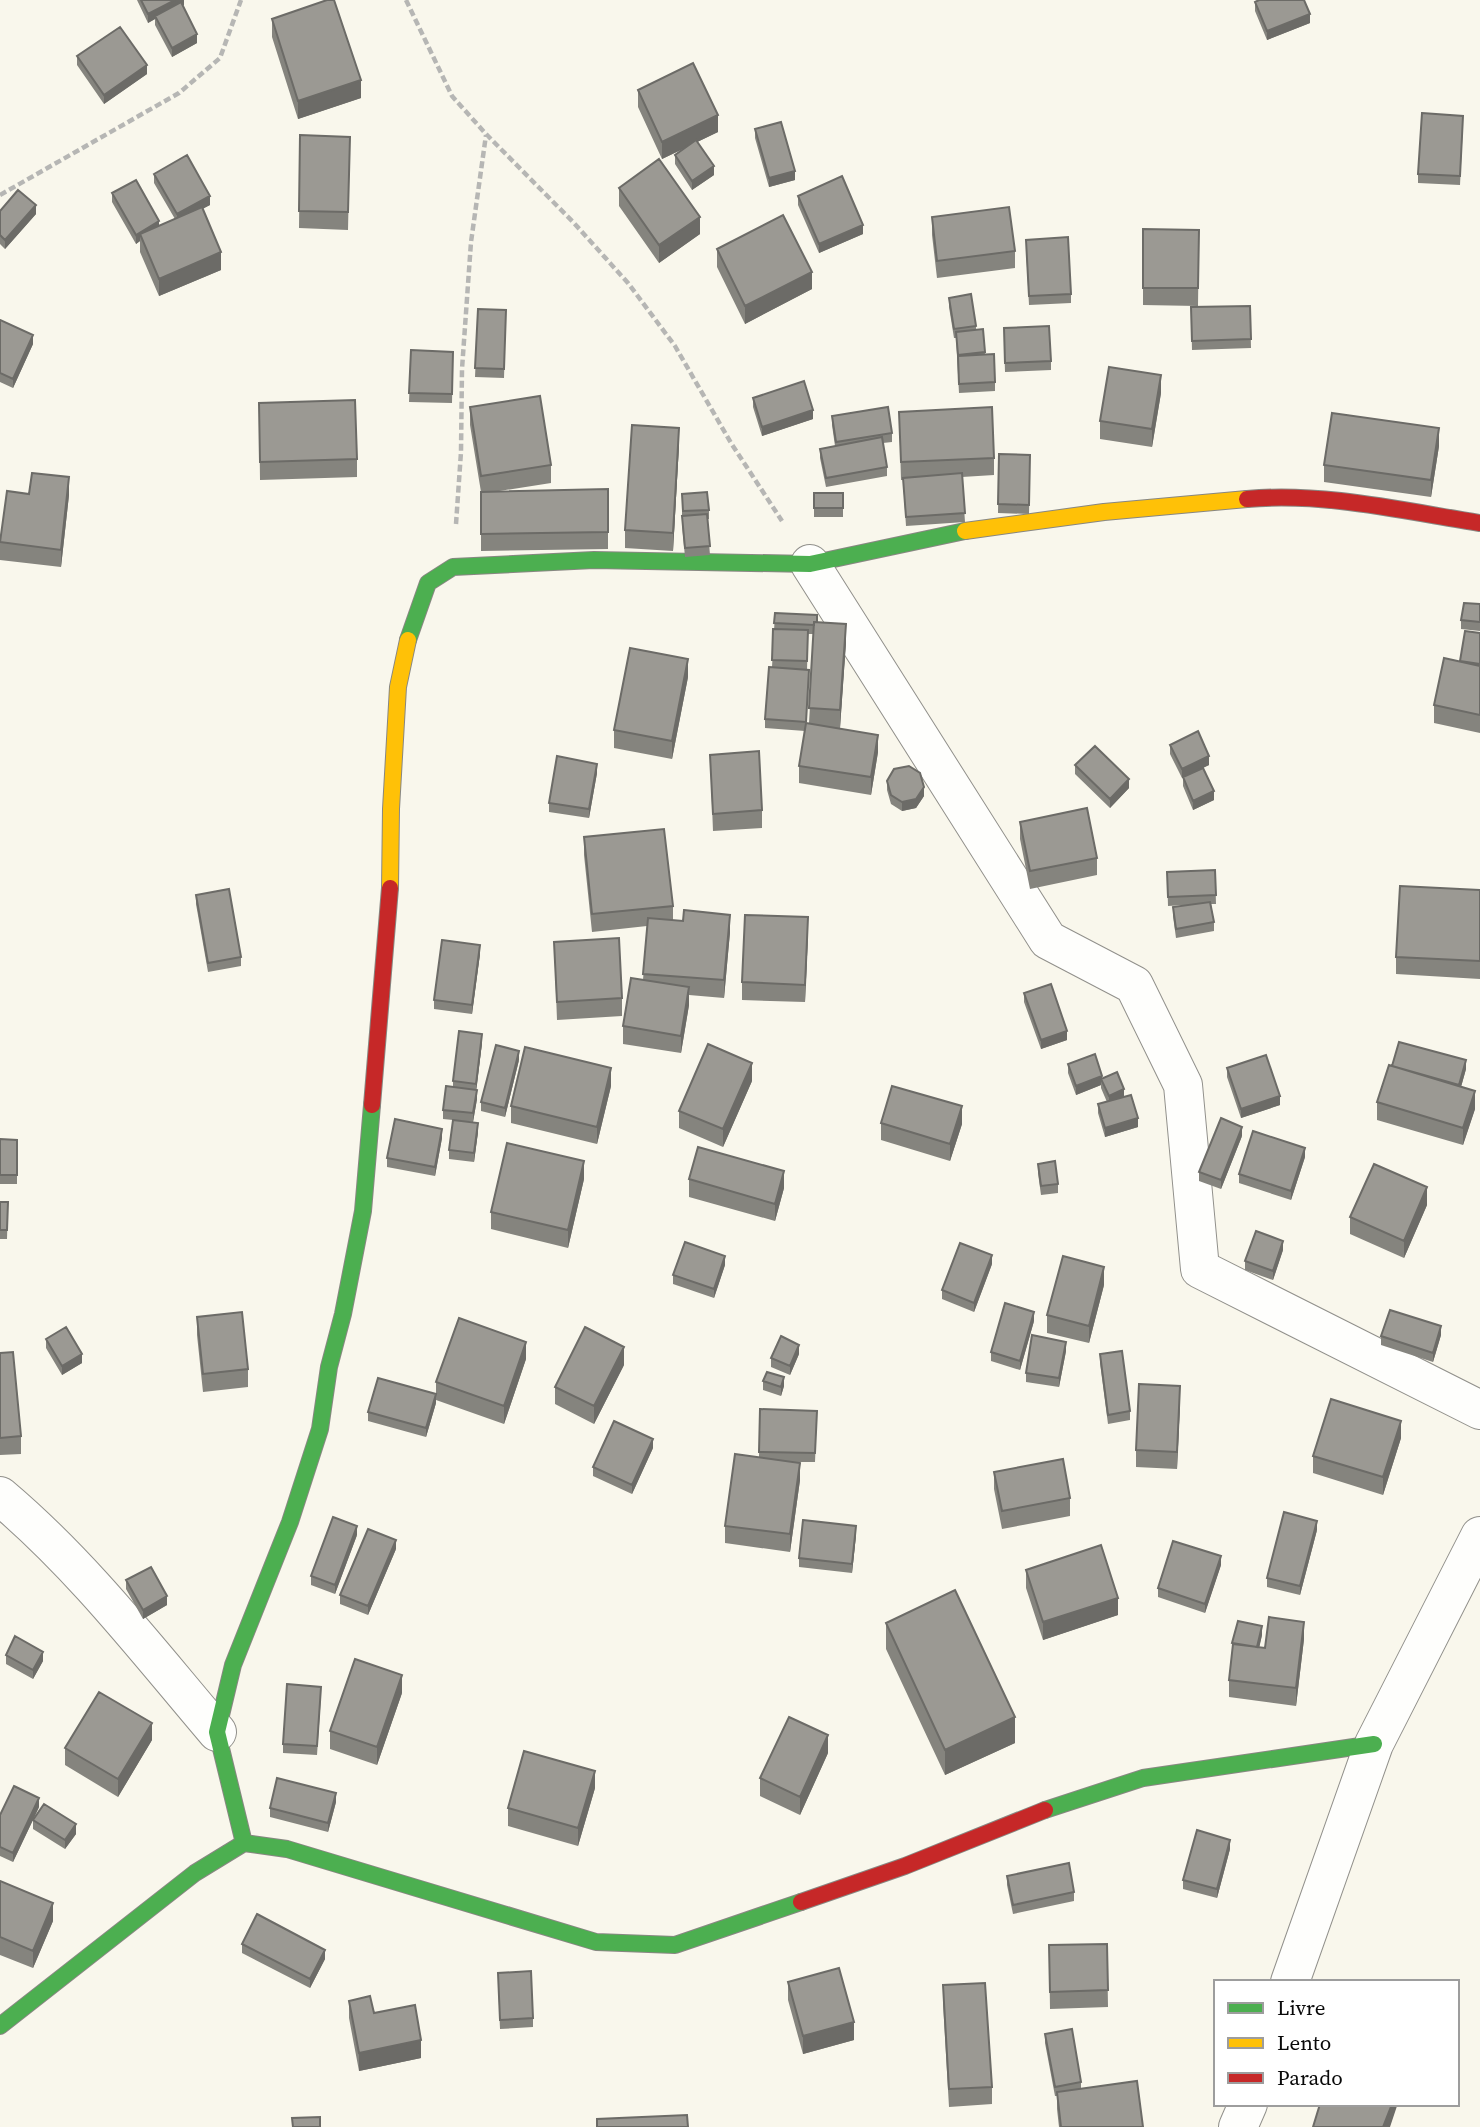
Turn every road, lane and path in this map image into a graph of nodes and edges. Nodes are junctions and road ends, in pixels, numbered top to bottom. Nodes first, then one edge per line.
1 (241, 0) edge
2 (406, 0) edge
3 (486, 134) junction
4 (0, 195) edge
5 (1480, 523) edge
6 (810, 564) junction
7 (453, 567) junction
8 (1480, 1410) edge
9 (0, 1496) edge
10 (1480, 1536) edge
11 (218, 1732) junction
12 (1374, 1744) junction
13 (244, 1843) junction
14 (1291, 1980) edge
15 (2, 2022) edge
16 (1247, 2106) edge
17 (1238, 2127) edge

1 - 4 path
2 - 3 path
3 - 6 path
3 - 7 path
5 - 6 street
6 - 7 street
6 - 8 street
7 - 11 street
9 - 11 street
10 - 12 street
11 - 13 street
12 - 13 street
12 - 14 street
13 - 15 street
16 - 17 street

